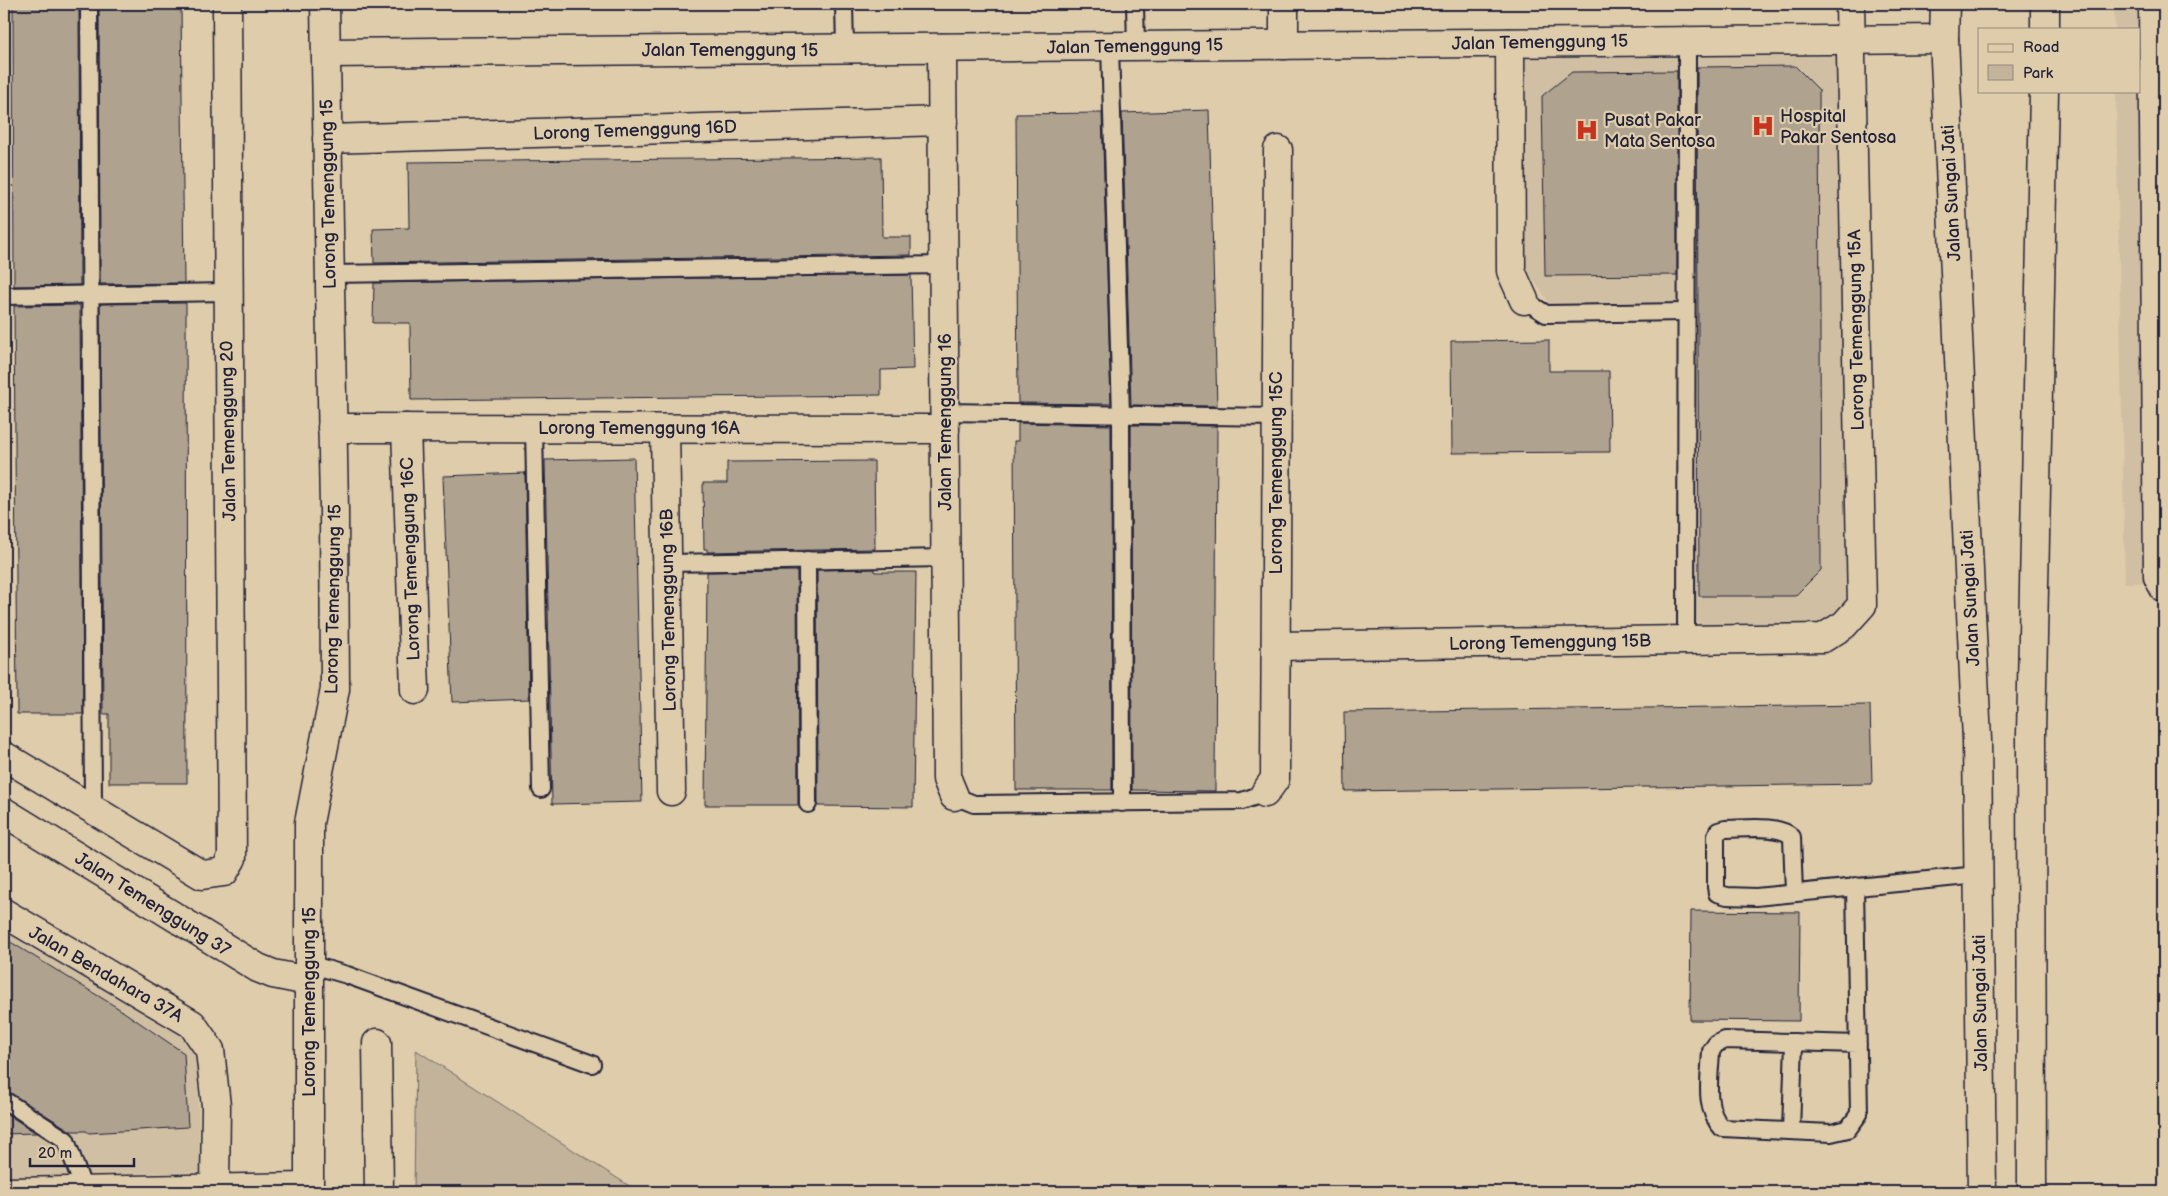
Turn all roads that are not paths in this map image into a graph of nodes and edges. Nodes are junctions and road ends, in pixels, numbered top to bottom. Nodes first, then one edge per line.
1 (89, 4) edge
2 (227, 4) edge
3 (325, 4) edge
4 (844, 4) edge
5 (1135, 4) edge
6 (1284, 4) edge
7 (1850, 4) edge
8 (1945, 4) edge
9 (2045, 4) edge
10 (2153, 4) edge
11 (2045, 28) edge
12 (1944, 39) junction
13 (1851, 40) junction
14 (1687, 41) junction
15 (1510, 42) junction
16 (1284, 45) junction
17 (1123, 46) junction
18 (942, 48) junction
19 (845, 49) junction
20 (326, 53) junction
21 (2044, 92) edge
22 (943, 121) junction
23 (327, 139) junction
24 (1278, 150) dead end
25 (944, 265) junction
26 (330, 274) junction
27 (227, 292) junction
28 (89, 294) junction
29 (4, 296) edge
30 (1524, 300) joint
31 (1686, 312) junction
32 (1120, 414) junction
33 (1276, 417) junction
34 (945, 420) junction
35 (332, 428) junction
36 (406, 428) junction
37 (534, 428) junction
38 (665, 429) junction
39 (946, 558) junction
40 (807, 560) junction
41 (668, 563) junction
42 (2161, 582) edge
43 (1823, 638) joint
44 (1686, 641) junction
45 (1276, 646) junction
46 (415, 690) dead end
47 (4, 756) edge
48 (540, 788) dead end
49 (670, 792) dead end
50 (1265, 793) joint
51 (954, 796) joint
52 (1122, 803) junction
53 (808, 804) dead end
54 (93, 811) junction
55 (4, 812) edge
56 (1978, 875) junction
57 (1856, 886) junction
58 (1794, 892) junction
59 (4, 914) edge
60 (308, 972) junction
61 (1794, 1042) junction
62 (377, 1043) dead end
63 (1858, 1044) junction
64 (592, 1064) dead end
65 (4, 1100) edge
66 (1791, 1131) junction
67 (215, 1188) junction
68 (84, 1190) junction
69 (309, 1190) edge
70 (9, 1192) edge
71 (379, 1192) edge
72 (1982, 1192) edge
73 (2032, 1192) edge

1 - 28 lane
2 - 27 street, Jalan Temenggung 20
3 - 20 street, Lorong Temenggung 15
4 - 19 lane
5 - 17 lane
6 - 16 street
7 - 13 street, Lorong Temenggung 15A
8 - 12 street, Jalan Sungai Jati
9 - 11 street
10 - 42 street
12 - 13 street, Jalan Temenggung 15
12 - 56 street, Jalan Sungai Jati
13 - 14 street, Jalan Temenggung 15
13 - 43 street, Lorong Temenggung 15A
14 - 15 street, Jalan Temenggung 15
14 - 31 lane
15 - 16 street, Jalan Temenggung 15
15 - 30 street
16 - 17 street, Jalan Temenggung 15
17 - 18 street, Jalan Temenggung 15
17 - 32 lane
18 - 19 street, Jalan Temenggung 15
18 - 22 street, Jalan Temenggung 16
19 - 20 street, Jalan Temenggung 15
20 - 23 street, Lorong Temenggung 15
21 - 73 street
22 - 23 street, Lorong Temenggung 16D
22 - 25 street, Jalan Temenggung 16
23 - 26 street, Lorong Temenggung 15
24 - 33 street, Lorong Temenggung 15C
25 - 26 lane
25 - 34 street, Jalan Temenggung 16
26 - 35 street, Lorong Temenggung 15
27 - 28 lane
27 - 54 street, Jalan Temenggung 20
28 - 29 lane
28 - 54 lane
30 - 31 lane
31 - 44 lane
32 - 33 lane
32 - 34 lane
32 - 52 lane
33 - 45 street, Lorong Temenggung 15C
34 - 38 street, Lorong Temenggung 16A
34 - 39 street, Jalan Temenggung 16
35 - 36 street, Lorong Temenggung 16A
35 - 60 street, Lorong Temenggung 15
36 - 37 street, Lorong Temenggung 16A
36 - 46 street, Lorong Temenggung 16C
37 - 38 street, Lorong Temenggung 16A
37 - 48 lane
38 - 41 street, Lorong Temenggung 16B
39 - 40 lane
39 - 51 street, Jalan Temenggung 16
40 - 41 lane
40 - 53 lane
41 - 49 street, Lorong Temenggung 16B
43 - 44 street, Lorong Temenggung 15B
44 - 45 street, Lorong Temenggung 15B
45 - 50 street, Lorong Temenggung 15C
47 - 54 street
50 - 52 lane
51 - 52 lane
55 - 60 street, Jalan Temenggung 37
56 - 57 lane
56 - 72 street, Jalan Sungai Jati
57 - 58 lane
57 - 63 lane
58 - 58 lane
59 - 67 street, Jalan Bendahara 37A
60 - 64 lane
60 - 69 street, Lorong Temenggung 15
61 - 63 lane
61 - 66 lane
61 - 66 lane
62 - 71 street
63 - 66 lane
65 - 68 lane
67 - 68 street
67 - 69 street
68 - 70 street

